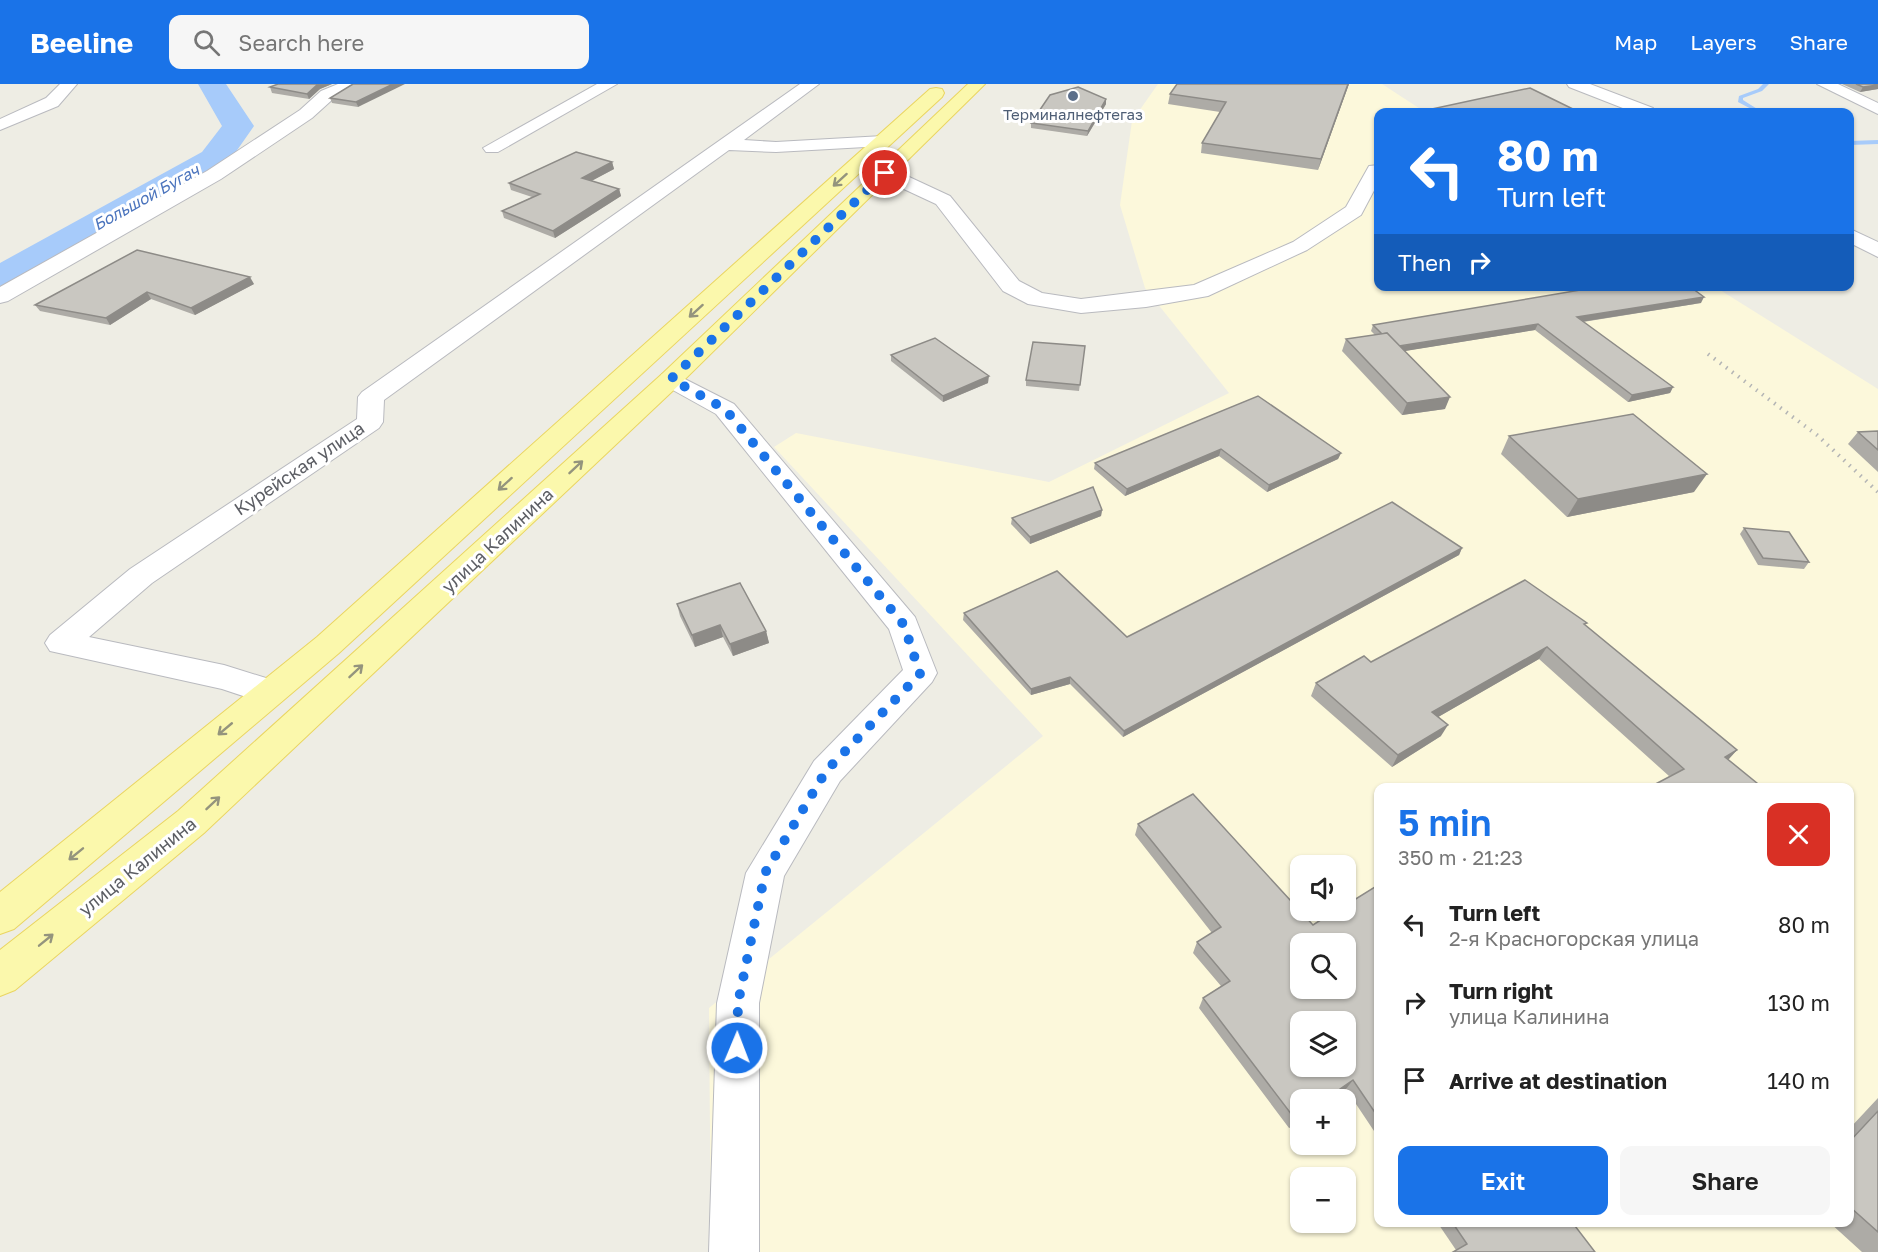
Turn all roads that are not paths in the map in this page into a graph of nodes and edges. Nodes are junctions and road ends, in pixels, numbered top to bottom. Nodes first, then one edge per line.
1 (69, 84) edge
2 (351, 84) edge
3 (609, 84) edge
4 (812, 84) edge
5 (946, 84) edge
6 (977, 84) edge
7 (1575, 84) edge
8 (1825, 84) edge
9 (1637, 108) edge
10 (1878, 109) edge
11 (0, 124) edge
12 (883, 141) junction
13 (728, 145) junction
14 (492, 148) dead end
15 (885, 173) junction
16 (1374, 174) edge
17 (1854, 237) edge
18 (1878, 251) edge
19 (0, 296) edge
20 (671, 379) junction
21 (270, 692) junction
22 (0, 916) edge
23 (0, 976) edge
24 (734, 1252) edge

1 - 11 street
2 - 19 street
3 - 14 street
4 - 13 street, Курейская улица
5 - 12 main road, улица Калинина
6 - 15 main road, улица Калинина
7 - 9 street
8 - 10 street
12 - 13 street
12 -> 21 main road, улица Калинина
13 - 21 street, Курейская улица
15 - 16 street
15 - 20 main road, улица Калинина
17 - 18 street
23 -> 20 main road, улица Калинина
20 - 24 street
21 -> 22 main road, улица Калинина

